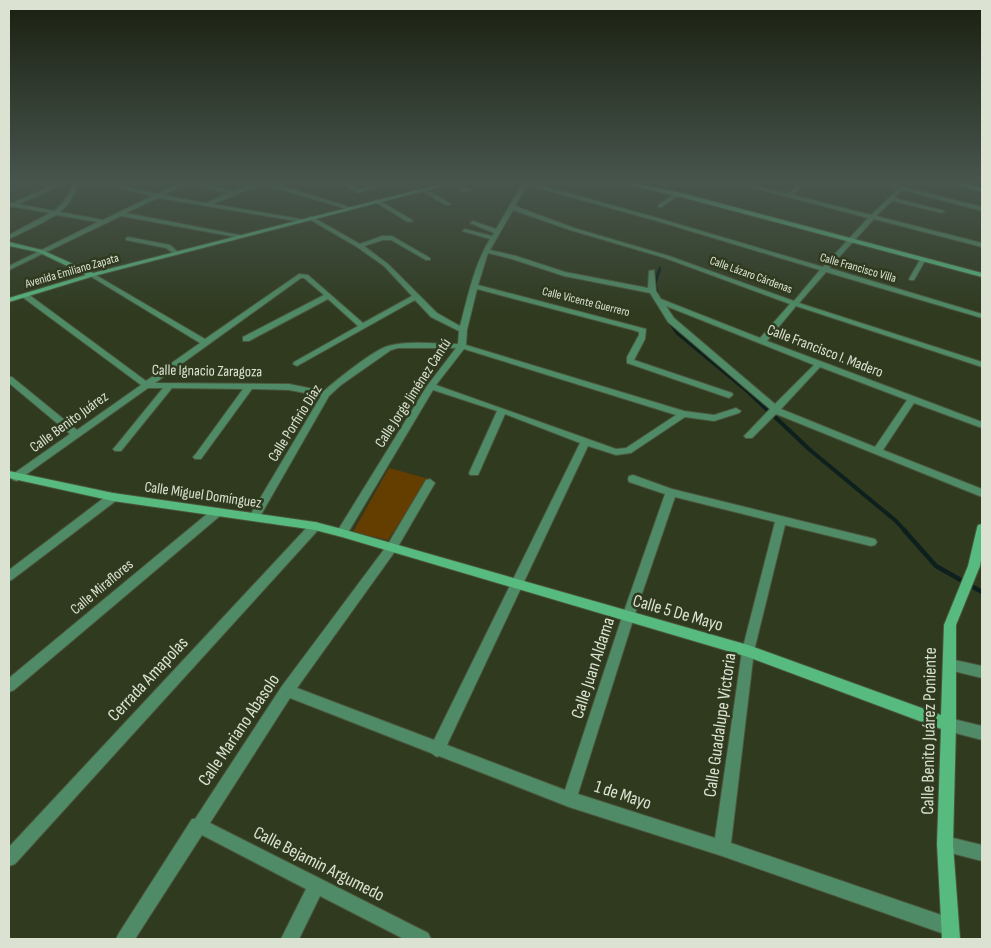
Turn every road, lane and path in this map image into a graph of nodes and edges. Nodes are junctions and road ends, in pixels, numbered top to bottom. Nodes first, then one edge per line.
1 (31, 225) edge
2 (98, 225) edge
3 (182, 225) edge
4 (283, 225) edge
5 (324, 225) edge
6 (477, 225) edge
7 (501, 225) edge
8 (562, 225) edge
9 (676, 225) edge
10 (797, 225) edge
11 (863, 225) edge
12 (906, 225) edge
13 (465, 231) dead end
14 (495, 235) junction
15 (241, 236) junction
16 (9, 237) edge
17 (128, 239) dead end
18 (850, 239) junction
19 (9, 244) edge
20 (982, 245) edge
21 (360, 246) junction
22 (40, 251) junction
23 (486, 251) junction
24 (176, 253) junction
25 (428, 259) dead end
26 (923, 259) junction
27 (9, 268) edge
28 (823, 270) junction
29 (652, 271) dead end
30 (92, 275) junction
31 (982, 275) edge
32 (912, 279) dead end
33 (474, 286) junction
34 (651, 290) junction
35 (24, 296) junction
36 (328, 296) junction
37 (416, 297) junction
38 (9, 300) edge
39 (659, 301) junction
40 (796, 304) junction
41 (982, 316) edge
42 (363, 327) junction
43 (463, 330) junction
44 (246, 339) dead end
45 (761, 342) junction
46 (205, 343) junction
47 (462, 346) junction
48 (297, 364) dead end
49 (819, 364) junction
50 (982, 365) edge
51 (9, 379) edge
52 (147, 385) junction
53 (170, 385) junction
54 (250, 386) junction
55 (431, 386) junction
56 (326, 394) junction
57 (729, 395) dead end
58 (912, 399) junction
59 (502, 410) junction
60 (776, 410) junction
61 (736, 411) dead end
62 (683, 414) junction
63 (982, 425) edge
64 (76, 434) junction
65 (749, 436) dead end
66 (584, 442) junction
67 (118, 449) dead end
68 (878, 450) junction
69 (198, 457) dead end
70 (474, 473) dead end
71 (12, 478) edge
72 (633, 479) dead end
73 (430, 482) dead end
74 (671, 492) junction
75 (982, 493) edge
76 (113, 497) junction
77 (216, 512) junction
78 (254, 517) junction
79 (781, 520) junction
80 (314, 526) junction
81 (982, 528) edge
82 (342, 533) junction
83 (871, 542) dead end
84 (392, 547) junction
85 (9, 576) edge
86 (518, 583) junction
87 (628, 616) junction
88 (748, 651) junction
89 (950, 665) junction
90 (982, 672) edge
91 (9, 686) edge
92 (287, 691) junction
93 (949, 725) junction
94 (982, 733) edge
95 (437, 750) junction
96 (569, 799) junction
97 (198, 825) junction
98 (945, 844) junction
99 (722, 848) junction
100 (982, 853) edge
101 (9, 858) edge
102 (316, 886) junction
103 (951, 933) edge
104 (125, 939) edge
105 (290, 939) edge
106 (422, 939) edge

1 - 16 street
2 - 22 street
3 - 15 street
4 - 15 street, Avenida Emiliano Zapata
5 - 21 street
6 - 14 street
7 - 14 street, Calle Jorge Jiménez Cantú
8 - 40 street, Calle Lázaro Cárdenas
9 - 28 street, Calle Francisco Villa
10 - 18 street
11 - 18 street
12 - 20 street
13 - 14 street
14 - 23 street, Calle Jorge Jiménez Cantú
15 - 24 street, Avenida Emiliano Zapata
17 - 24 street
18 - 26 street
18 - 28 street
19 - 22 street
21 - 25 street
21 - 37 street
22 - 27 street
22 - 30 street
23 - 33 street, Calle Jorge Jiménez Cantú
23 - 34 street
24 - 30 street, Avenida Emiliano Zapata
26 - 31 street
26 - 32 street
28 - 40 street
28 - 41 street, Calle Francisco Villa
29 - 34 street
30 - 35 street, Avenida Emiliano Zapata
30 - 46 street
33 - 43 street, Calle Jorge Jiménez Cantú
33 - 57 street, Calle Vicente Guerrero
34 - 39 street
35 - 38 street, Avenida Emiliano Zapata
35 - 52 street, Calle Ignacio Zaragoza
36 - 42 street, Calle Benito Juárez
36 - 44 street
36 - 46 street, Calle Benito Juárez
37 - 42 street
37 - 43 street
39 - 45 street, Calle Francisco I. Madero
39 - 60 street
40 - 45 street
40 - 50 street, Calle Lázaro Cárdenas
42 - 48 street
43 - 47 street, Calle Jorge Jiménez Cantú
45 - 49 street, Calle Francisco I. Madero
46 - 52 street, Calle Benito Juárez
47 - 55 street, Calle Jorge Jiménez Cantú
47 - 56 street, Calle Porfirio Díaz
47 - 62 street, Calle Porfirio Díaz
49 - 58 street, Calle Francisco I. Madero
49 - 60 street
51 - 64 street
52 - 53 street, Calle Ignacio Zaragoza
52 - 64 street, Calle Benito Juárez
53 - 54 street, Calle Ignacio Zaragoza
53 - 67 street
54 - 56 street, Calle Ignacio Zaragoza
54 - 69 street
55 - 59 street
55 - 82 street, Calle Jorge Jiménez Cantú
56 - 78 street, Calle Porfirio Díaz
58 - 63 street, Calle Francisco I. Madero
58 - 68 street
59 - 66 street
59 - 70 street
60 - 65 street
60 - 68 street
61 - 62 street, Calle Porfirio Díaz
62 - 66 street
64 - 71 street, Calle Benito Juárez
66 - 86 street
68 - 75 street
71 - 76 street, Calle Miguel Domínguez
72 - 74 street
73 - 84 street, Calle Mariano Abasolo
74 - 79 street
74 - 87 street, Calle Juan Aldama
76 - 77 street, Calle Miguel Domínguez
76 - 85 street
77 - 78 street, Calle Miguel Domínguez
77 - 91 street, Calle Miraflores
78 - 80 street, Calle Miguel Domínguez
79 - 83 street
79 - 88 street, Calle Guadalupe Victoria
80 - 82 street, Calle Miguel Domínguez
80 - 101 street, Cerrada Amapolas
81 - 89 street, Calle Benito Juárez Poniente
82 - 84 street, Calle Miguel Domínguez
84 - 86 street, Calle 5 De Mayo
84 - 92 street, Calle Mariano Abasolo
86 - 87 street, Calle 5 De Mayo
86 - 95 street
87 - 88 street, Calle 5 De Mayo
87 - 96 street, Calle Juan Aldama
88 - 93 street, Calle 5 De Mayo
88 - 99 street, Calle Guadalupe Victoria
89 - 90 street
89 - 93 street, Calle Benito Juárez Poniente
92 - 95 street, 1 de Mayo
92 - 97 street, Calle Mariano Abasolo
93 - 94 street
93 - 98 street, Calle Benito Juárez Poniente
95 - 96 street, 1 de Mayo
96 - 99 street, 1 de Mayo
97 - 102 street, Calle Bejamin Argumedo
97 - 104 street, Calle Mariano Abasolo
98 - 100 street
98 - 103 street, Calle Benito Juárez Poniente
99 - 103 street, 1 de Mayo
102 - 105 street
102 - 106 street, Calle Bejamin Argumedo

